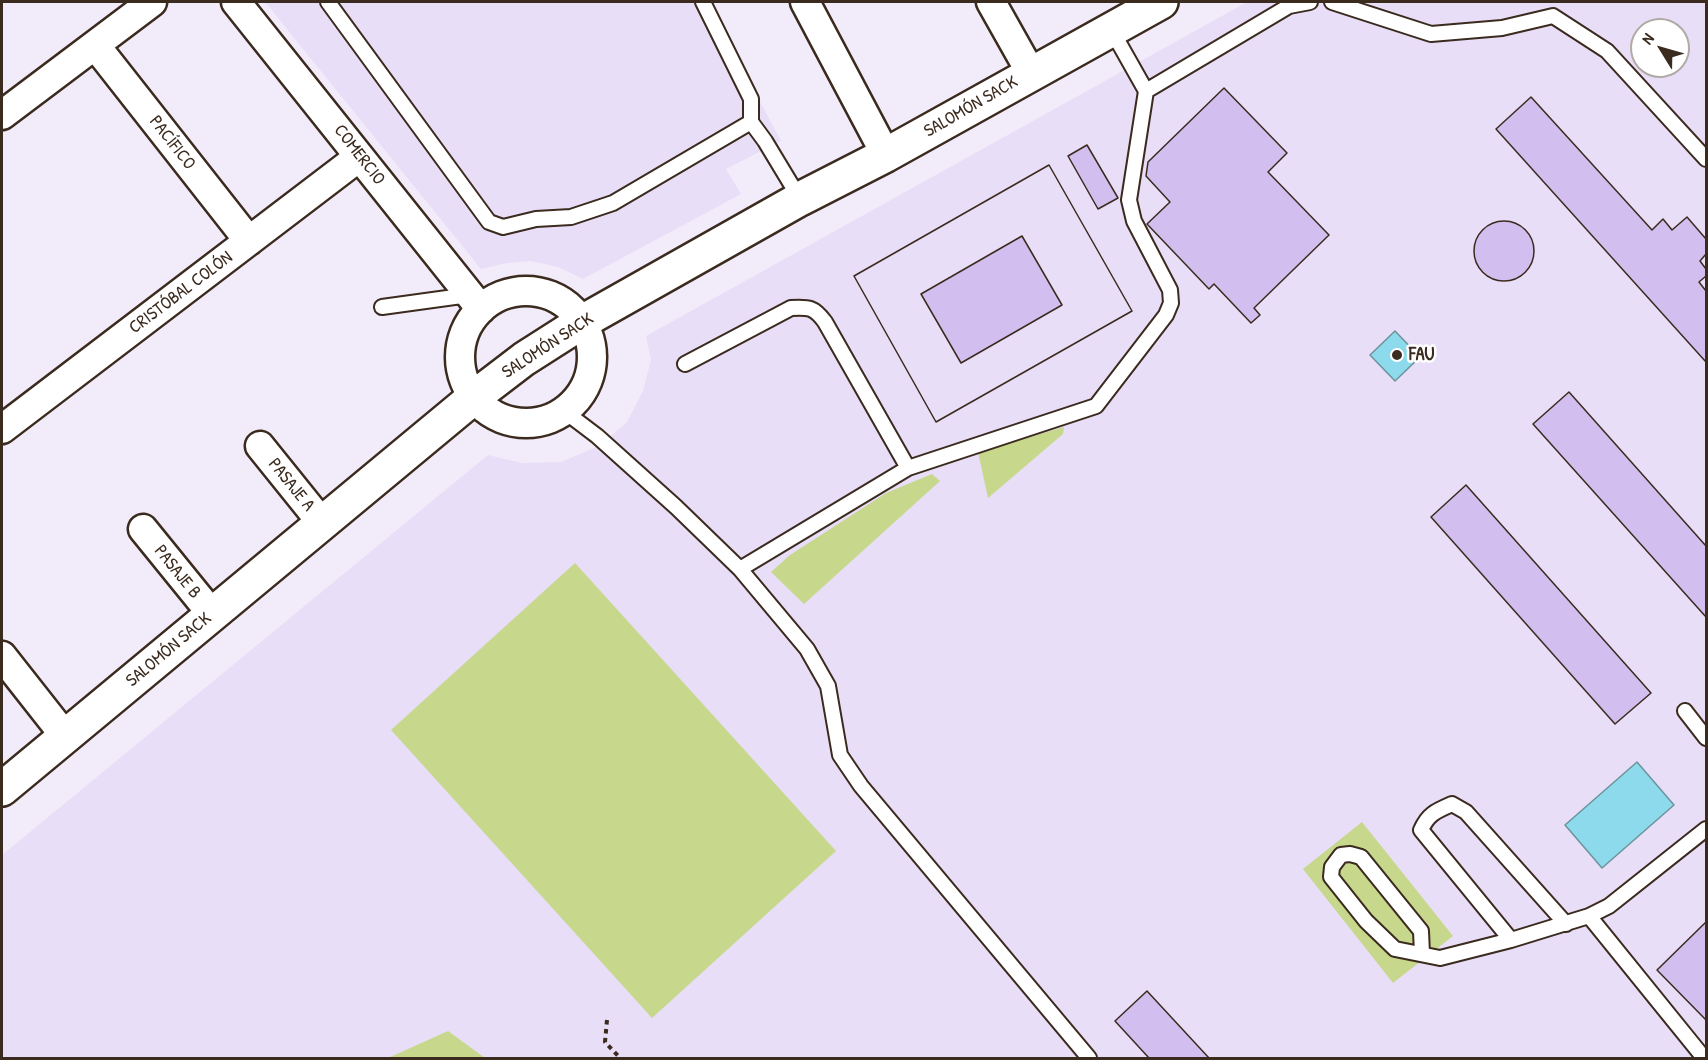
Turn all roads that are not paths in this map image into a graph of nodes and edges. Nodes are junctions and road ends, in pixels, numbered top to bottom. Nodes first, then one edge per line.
1 (152, 2) edge
2 (236, 2) edge
3 (328, 2) edge
4 (703, 2) edge
5 (805, 2) edge
6 (991, 2) edge
7 (1161, 2) edge
8 (1310, 2) edge
9 (1332, 2) edge
10 (1111, 29) junction
11 (95, 45) junction
12 (1031, 73) junction
13 (1146, 91) junction
14 (2, 116) edge
15 (751, 122) junction
16 (886, 155) junction
17 (359, 157) junction
18 (1707, 159) edge
19 (800, 199) junction
20 (249, 241) junction
21 (475, 302) junction
22 (382, 307) dead end
23 (582, 322) junction
24 (685, 364) dead end
25 (473, 398) junction
26 (564, 411) junction
27 (2, 429) edge
28 (260, 446) dead end
29 (908, 468) junction
30 (322, 523) junction
31 (142, 529) dead end
32 (740, 569) junction
33 (212, 615) junction
34 (2, 656) edge
35 (1685, 711) dead end
36 (65, 736) junction
37 (1707, 738) edge
38 (2, 789) edge
39 (1707, 829) edge
40 (1589, 916) junction
41 (1566, 924) junction
42 (1511, 940) junction
43 (1422, 954) junction
44 (1089, 1059) edge
45 (1704, 1059) edge

1 - 11 street
2 - 17 street, COMERCIO
3 - 15 lane
4 - 15 lane
5 - 16 street
6 - 12 street
7 - 10 street, SALOMÓN SACK
8 - 13 lane
9 - 18 lane
10 - 12 street, SALOMÓN SACK
10 - 13 lane
11 - 14 street
11 - 20 street, PACÍFICO
12 - 16 street, SALOMÓN SACK
13 - 29 lane
15 - 19 lane
16 - 19 street, SALOMÓN SACK
17 - 20 street, CRISTÓBAL COLÓN
17 - 21 street, COMERCIO
19 - 23 street, SALOMÓN SACK
20 - 27 street, CRISTÓBAL COLÓN
21 - 22 lane
21 - 23 street
21 - 25 street
23 - 25 street, SALOMÓN SACK
23 - 26 street
24 - 29 lane
25 - 26 street
25 - 30 street, SALOMÓN SACK
26 - 32 lane
28 - 30 street, PASAJE A
29 - 32 lane
30 - 33 street, SALOMÓN SACK
31 - 33 street, PASAJE B
32 - 44 lane
33 - 36 street, SALOMÓN SACK
34 - 36 street
35 - 37 lane
36 - 38 street, SALOMÓN SACK
39 - 40 lane
40 - 41 lane
40 - 45 lane
41 - 42 lane
41 - 42 lane
42 - 43 lane
43 - 43 lane

